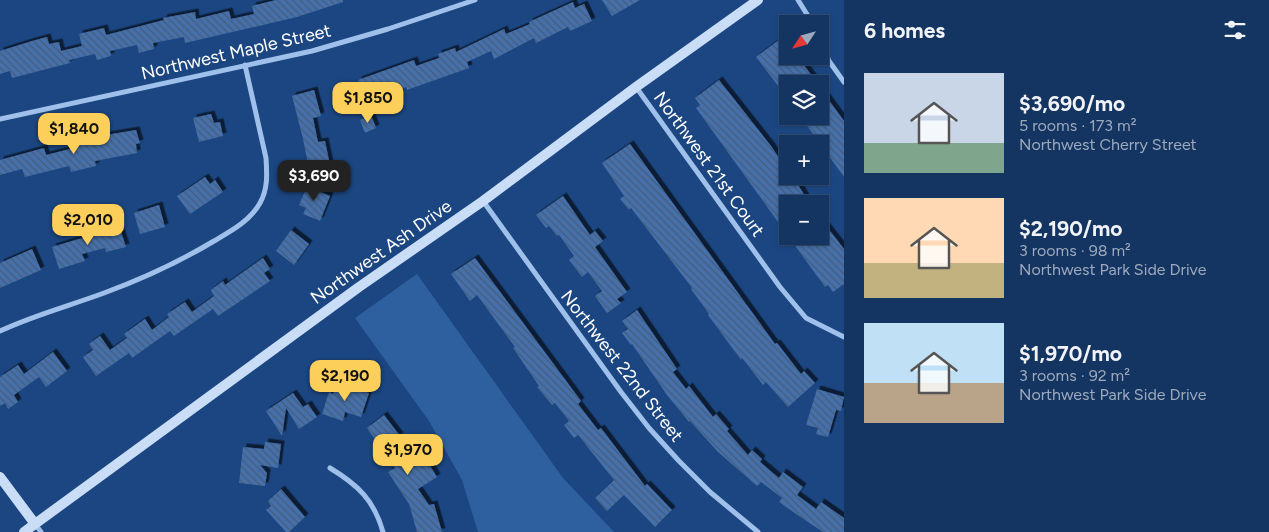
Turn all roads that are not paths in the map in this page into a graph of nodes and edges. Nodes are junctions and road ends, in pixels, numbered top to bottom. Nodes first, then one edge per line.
1 (475, 0) edge
2 (758, 0) edge
3 (798, 0) edge
4 (807, 15) edge
5 (829, 61) edge
6 (245, 65) junction
7 (844, 82) edge
8 (636, 87) junction
9 (0, 119) edge
10 (482, 201) junction
11 (0, 330) edge
12 (844, 337) edge
13 (330, 468) dead end
14 (0, 477) edge
15 (38, 528) edge
16 (24, 532) edge
17 (383, 532) edge
18 (758, 532) edge

1 - 6 street, Northwest Maple Street
2 - 8 street, Northwest Ash Drive
3 - 4 street
5 - 7 street
6 - 9 street, Northwest Maple Street
6 - 11 street
8 - 10 street, Northwest Ash Drive
8 - 12 street, Northwest 21st Court
10 - 15 street, Northwest Ash Drive
10 - 18 street, Northwest 22nd Street
13 - 17 street
14 - 15 street
15 - 16 street, Northwest Ash Drive

